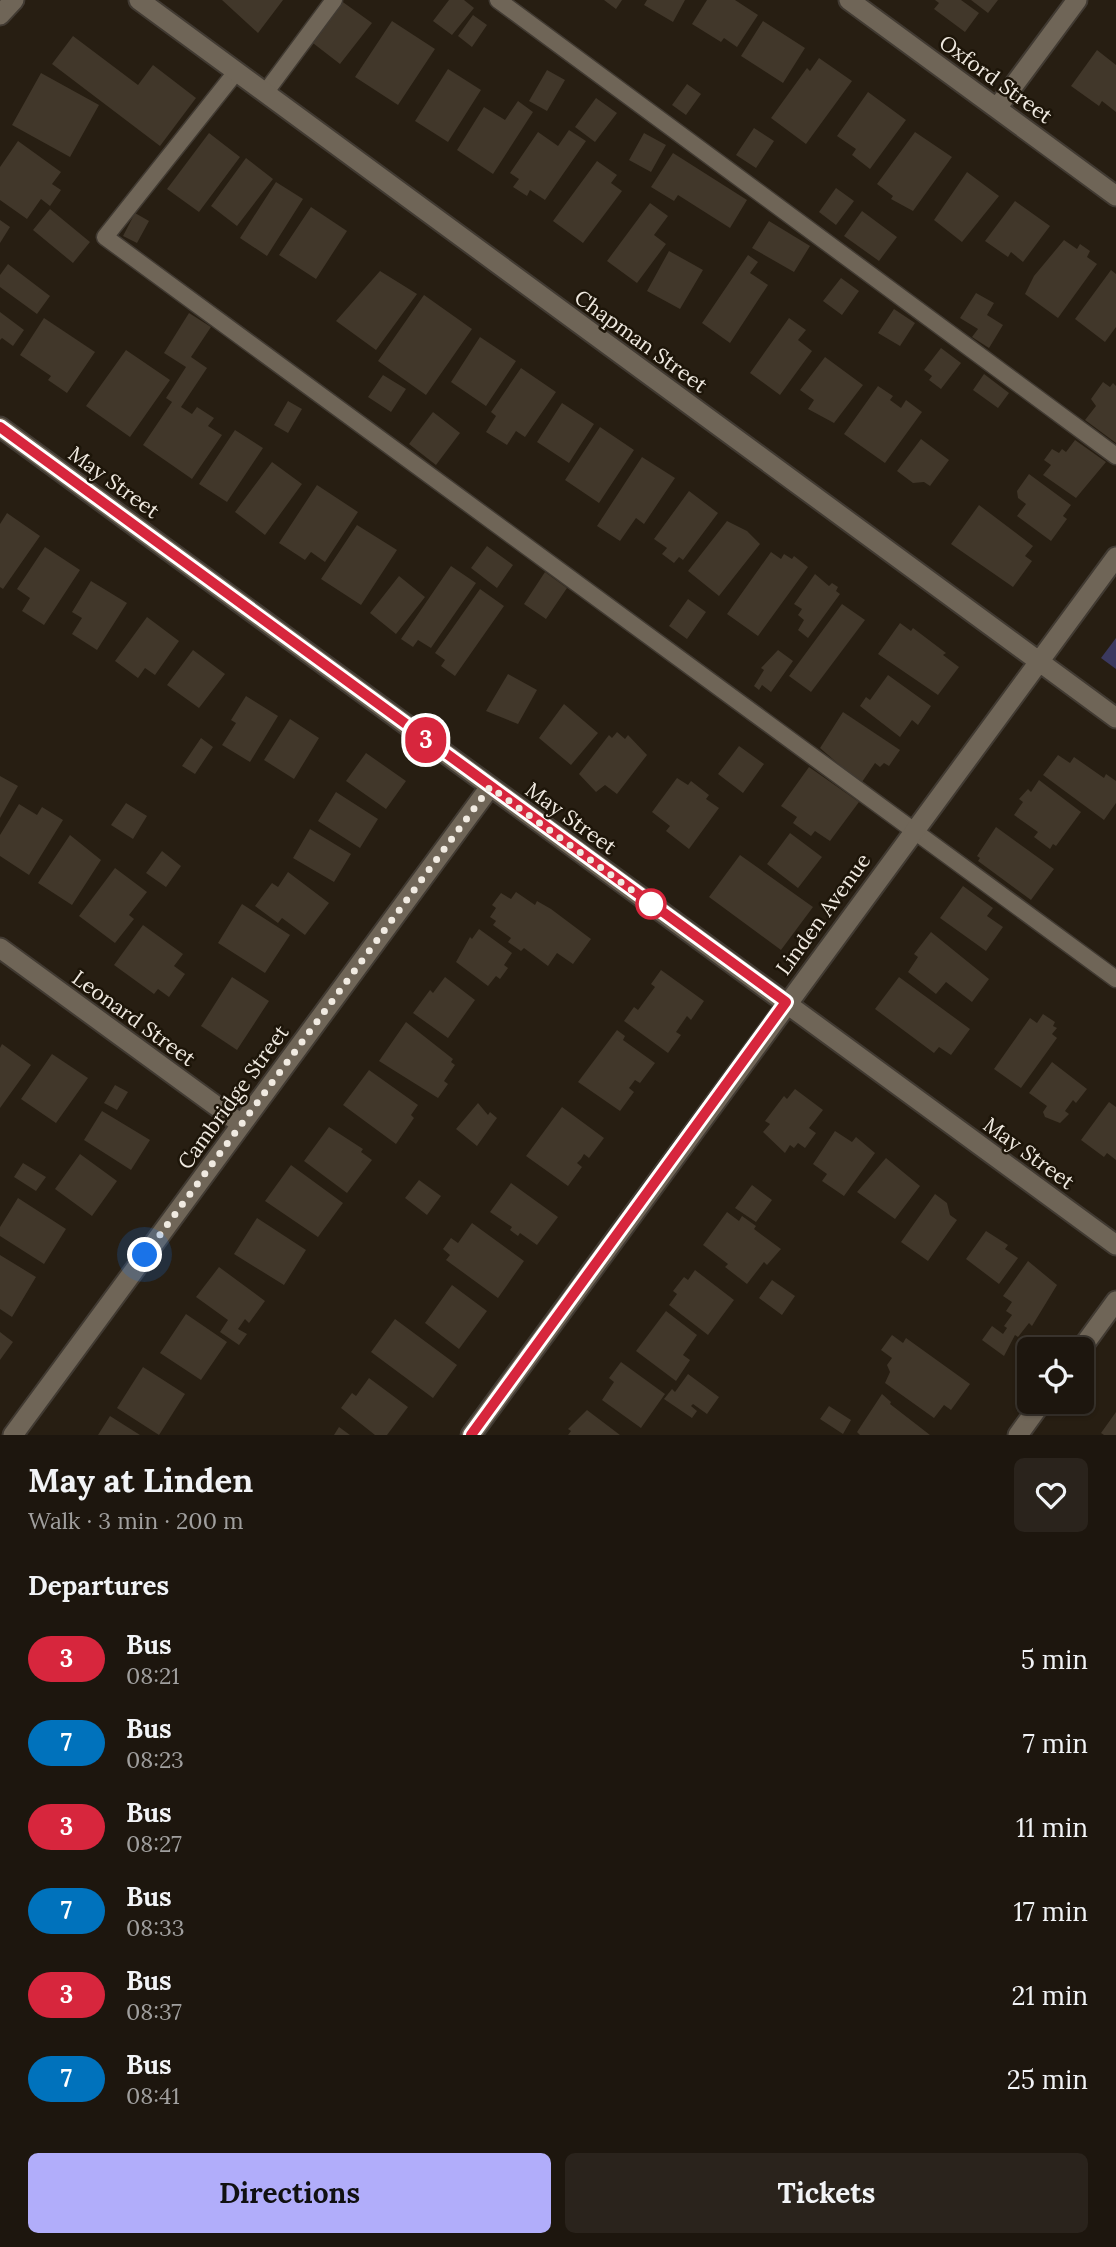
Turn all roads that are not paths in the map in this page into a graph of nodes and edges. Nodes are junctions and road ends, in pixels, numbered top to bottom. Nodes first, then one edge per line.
1 (14, 0) edge
2 (139, 0) edge
3 (334, 0) edge
4 (498, 0) edge
5 (849, 0) edge
6 (1077, 0) edge
7 (0, 15) edge
8 (236, 72) junction
9 (265, 93) junction
10 (997, 108) junction
11 (1116, 196) edge
12 (0, 427) edge
13 (1116, 456) edge
14 (1116, 557) edge
15 (1040, 662) junction
16 (1116, 718) edge
17 (490, 787) junction
18 (913, 830) junction
19 (0, 948) edge
20 (1116, 979) edge
21 (786, 1002) junction
22 (241, 1124) junction
23 (1116, 1245) edge
24 (1116, 1301) edge
25 (1090, 1337) edge
26 (1033, 1414) edge
27 (13, 1435) edge
28 (471, 1435) edge
29 (1018, 1435) edge

1 - 7 street
2 - 8 street, Chapman Street
3 - 9 lane
4 - 13 lane
5 - 10 street, Oxford Street
6 - 10 street
8 - 9 street, Chapman Street
8 - 18 lane
9 - 15 street, Chapman Street
10 - 11 street, Oxford Street
12 - 17 street, May Street
14 - 15 street, Linden Avenue
15 - 16 street, Chapman Street
15 - 18 street, Linden Avenue
17 - 21 street, May Street
17 - 22 street, Cambridge Street
18 - 20 lane
18 - 21 street, Linden Avenue
19 - 22 street, Leonard Street
21 - 23 street, May Street
21 - 28 street, Linden Avenue
22 - 27 street, Cambridge Street
24 - 25 street
26 - 29 street

